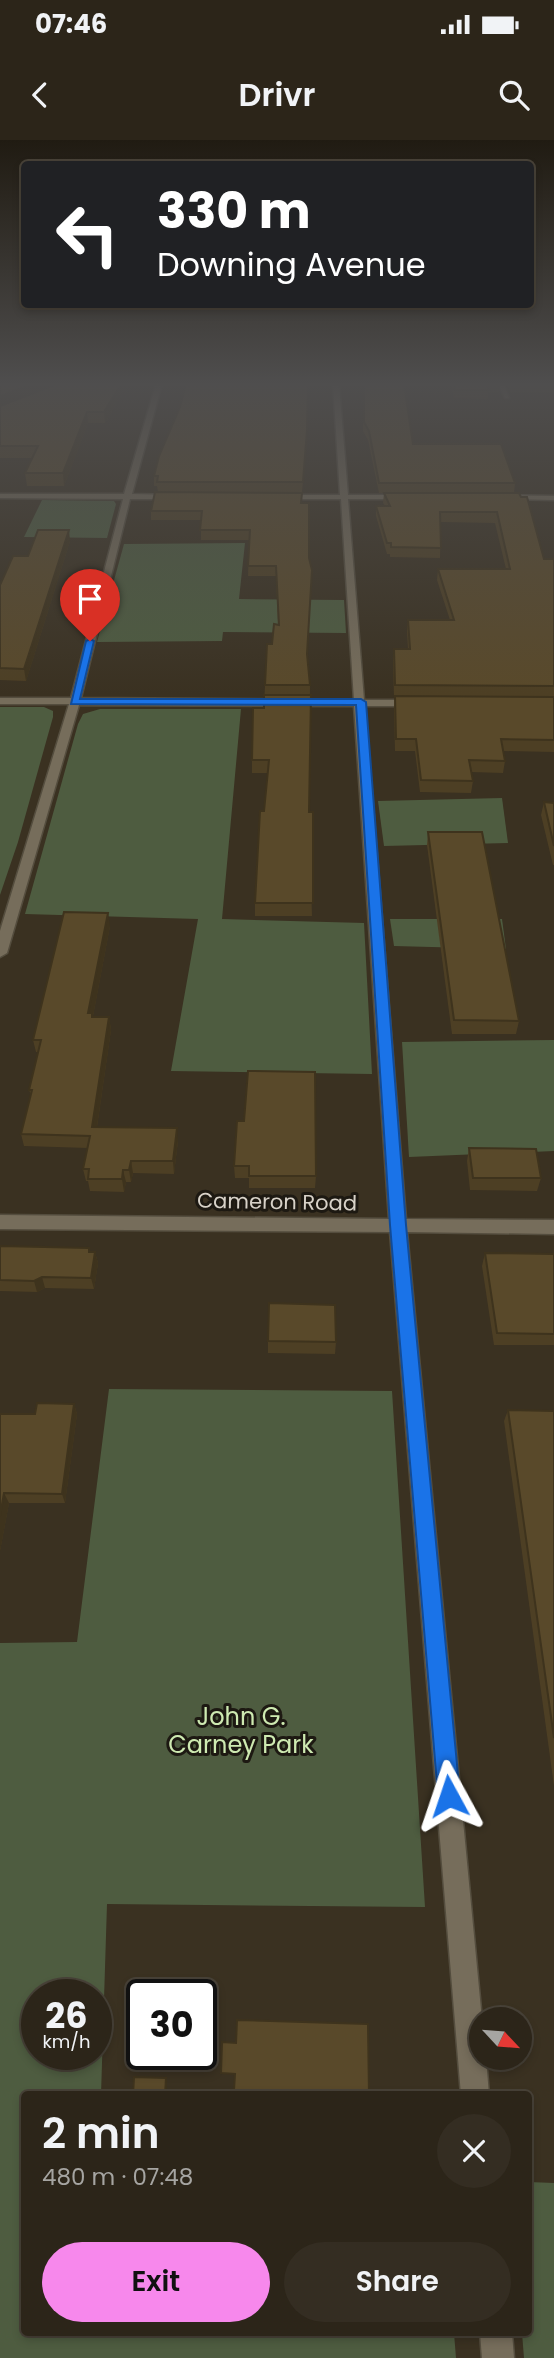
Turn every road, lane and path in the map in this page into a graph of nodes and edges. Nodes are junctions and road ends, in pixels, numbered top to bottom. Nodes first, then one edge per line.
1 (130, 488) edge
2 (344, 488) edge
3 (0, 496) edge
4 (127, 497) junction
5 (185, 497) edge
6 (265, 497) edge
7 (345, 497) junction
8 (415, 497) edge
9 (498, 497) edge
10 (554, 498) edge
11 (0, 701) edge
12 (75, 702) junction
13 (361, 702) junction
14 (430, 703) edge
15 (0, 953) edge
16 (0, 1222) edge
17 (398, 1225) junction
18 (554, 1227) edge
19 (475, 2091) edge
20 (496, 2336) edge
21 (498, 2358) edge

1 - 4 street
2 - 7 street
3 - 4 street
4 - 5 street
4 - 12 street
6 - 7 street
7 - 8 street
7 - 13 street
9 - 10 street
11 - 12 street
12 - 13 street
12 - 15 street
13 - 14 street
13 - 17 street
16 - 17 street, Cameron Road
17 - 18 street, Cameron Road
17 - 19 street
20 - 21 street

